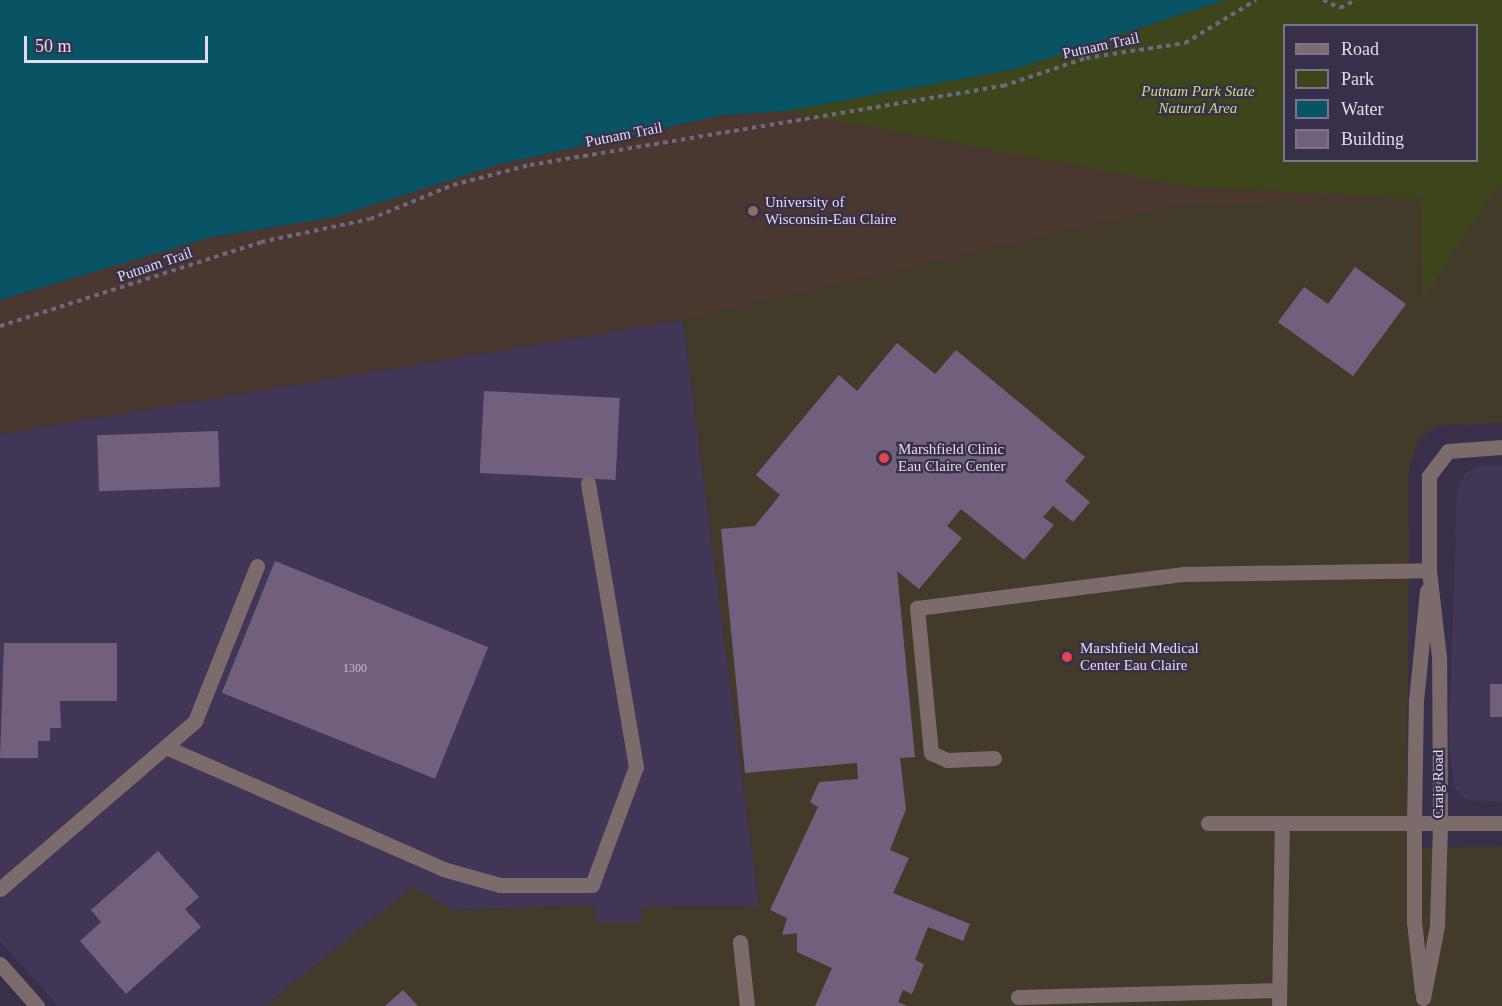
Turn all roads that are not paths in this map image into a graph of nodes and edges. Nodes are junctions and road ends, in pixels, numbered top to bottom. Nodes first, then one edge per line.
1 (1502, 447) edge
2 (588, 483) dead end
3 (257, 566) dead end
4 (1429, 570) junction
5 (168, 748) junction
6 (994, 758) dead end
7 (1208, 823) dead end
8 (1282, 823) junction
9 (1440, 823) junction
10 (1502, 823) edge
11 (1414, 824) junction
12 (0, 889) edge
13 (740, 942) dead end
14 (0, 963) edge
15 (1279, 990) junction
16 (1018, 997) dead end
17 (1423, 1002) edge
18 (37, 1006) edge
19 (747, 1006) edge
20 (1279, 1006) edge

1 - 4 street, Craig Road
2 - 5 street
3 - 5 street
4 - 6 street
4 - 9 street, Craig Road
4 - 11 street, Craig Road
5 - 12 street
7 - 8 street
8 - 11 street
8 - 15 street
9 - 10 street
9 - 11 street
9 - 17 street, Craig Road
11 - 17 street, Craig Road
13 - 19 street
14 - 18 street
15 - 16 street
15 - 20 street

